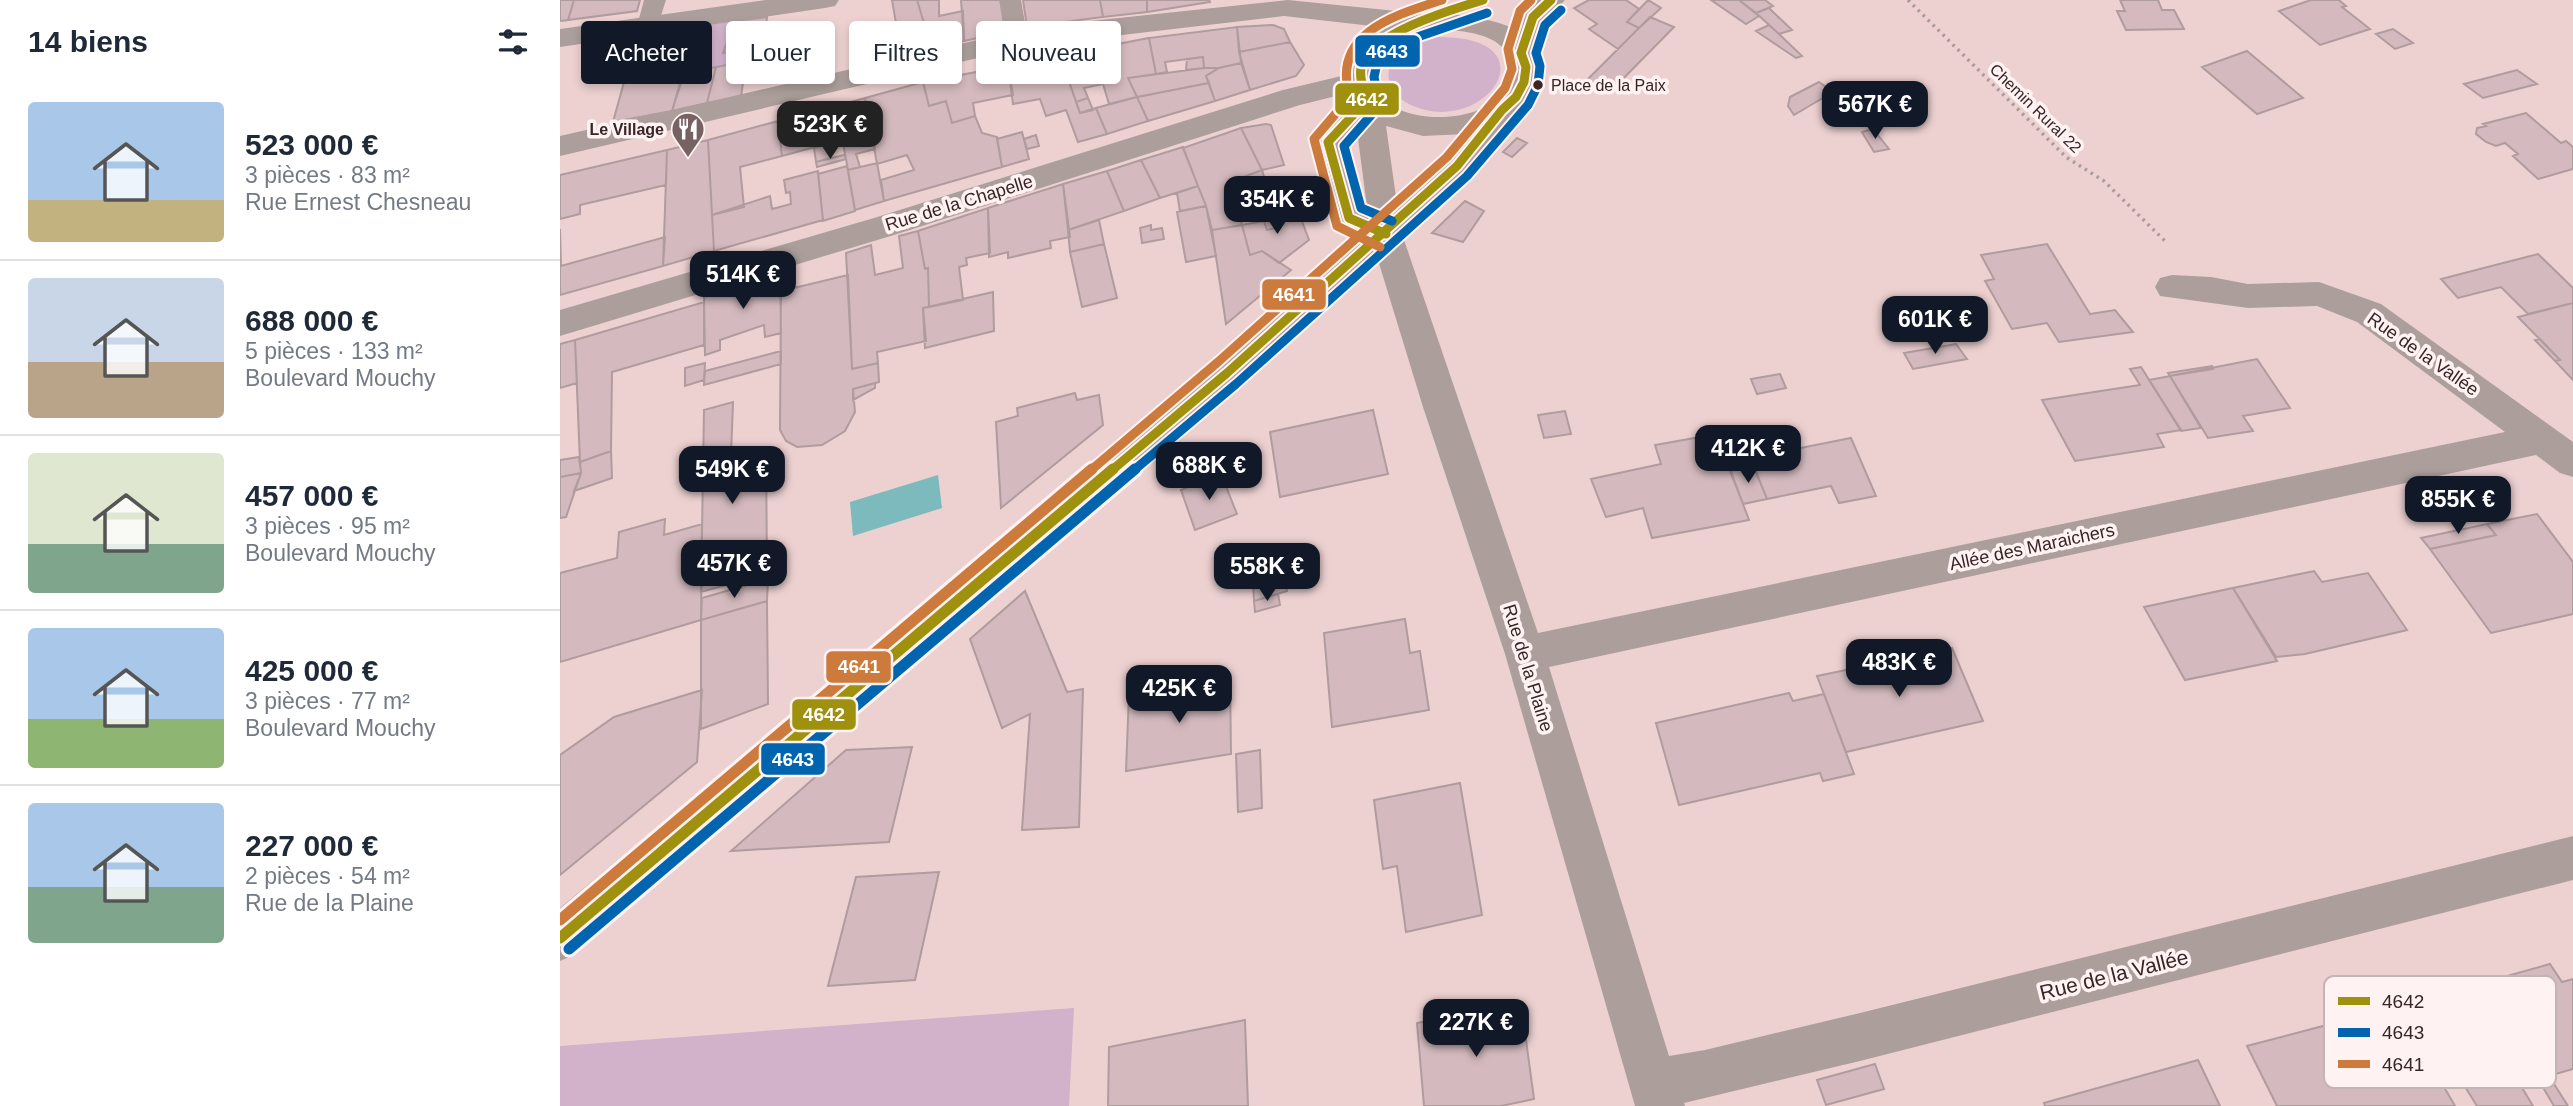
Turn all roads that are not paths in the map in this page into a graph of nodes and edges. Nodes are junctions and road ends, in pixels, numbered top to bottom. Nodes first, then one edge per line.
1 (825, 0) edge
2 (1010, 0) edge
3 (1483, 0) edge
4 (1551, 0) edge
5 (652, 13) edge
6 (1014, 21) edge
7 (1422, 21) junction
8 (1121, 25) edge
9 (560, 38) edge
10 (976, 50) edge
11 (1521, 53) junction
12 (1362, 91) junction
13 (1502, 110) junction
14 (560, 146) edge
15 (1386, 234) junction
16 (2172, 287) dead end
17 (560, 323) edge
18 (2540, 439) junction
19 (2573, 462) edge
20 (1525, 654) junction
21 (2573, 858) edge
22 (560, 938) edge
23 (1657, 1094) edge

1 - 5 street
2 - 6 lane
3 - 7 main road
4 - 11 main road
5 - 9 street
7 - 8 street
7 - 11 main road
7 - 12 main road
10 - 14 street
11 - 13 main road
12 - 13 main road
12 - 15 main road
12 - 15 lane
12 - 17 street, Rue de la Chapelle
13 - 15 main road
15 - 20 street, Rue de la Plaine
15 - 22 main road
16 - 18 street, Rue de la Vallée
18 - 19 street, Rue de la Vallée
18 - 20 street, Allée des Maraichers
20 - 23 street, Rue de la Plaine
21 - 23 street, Rue de la Vallée

